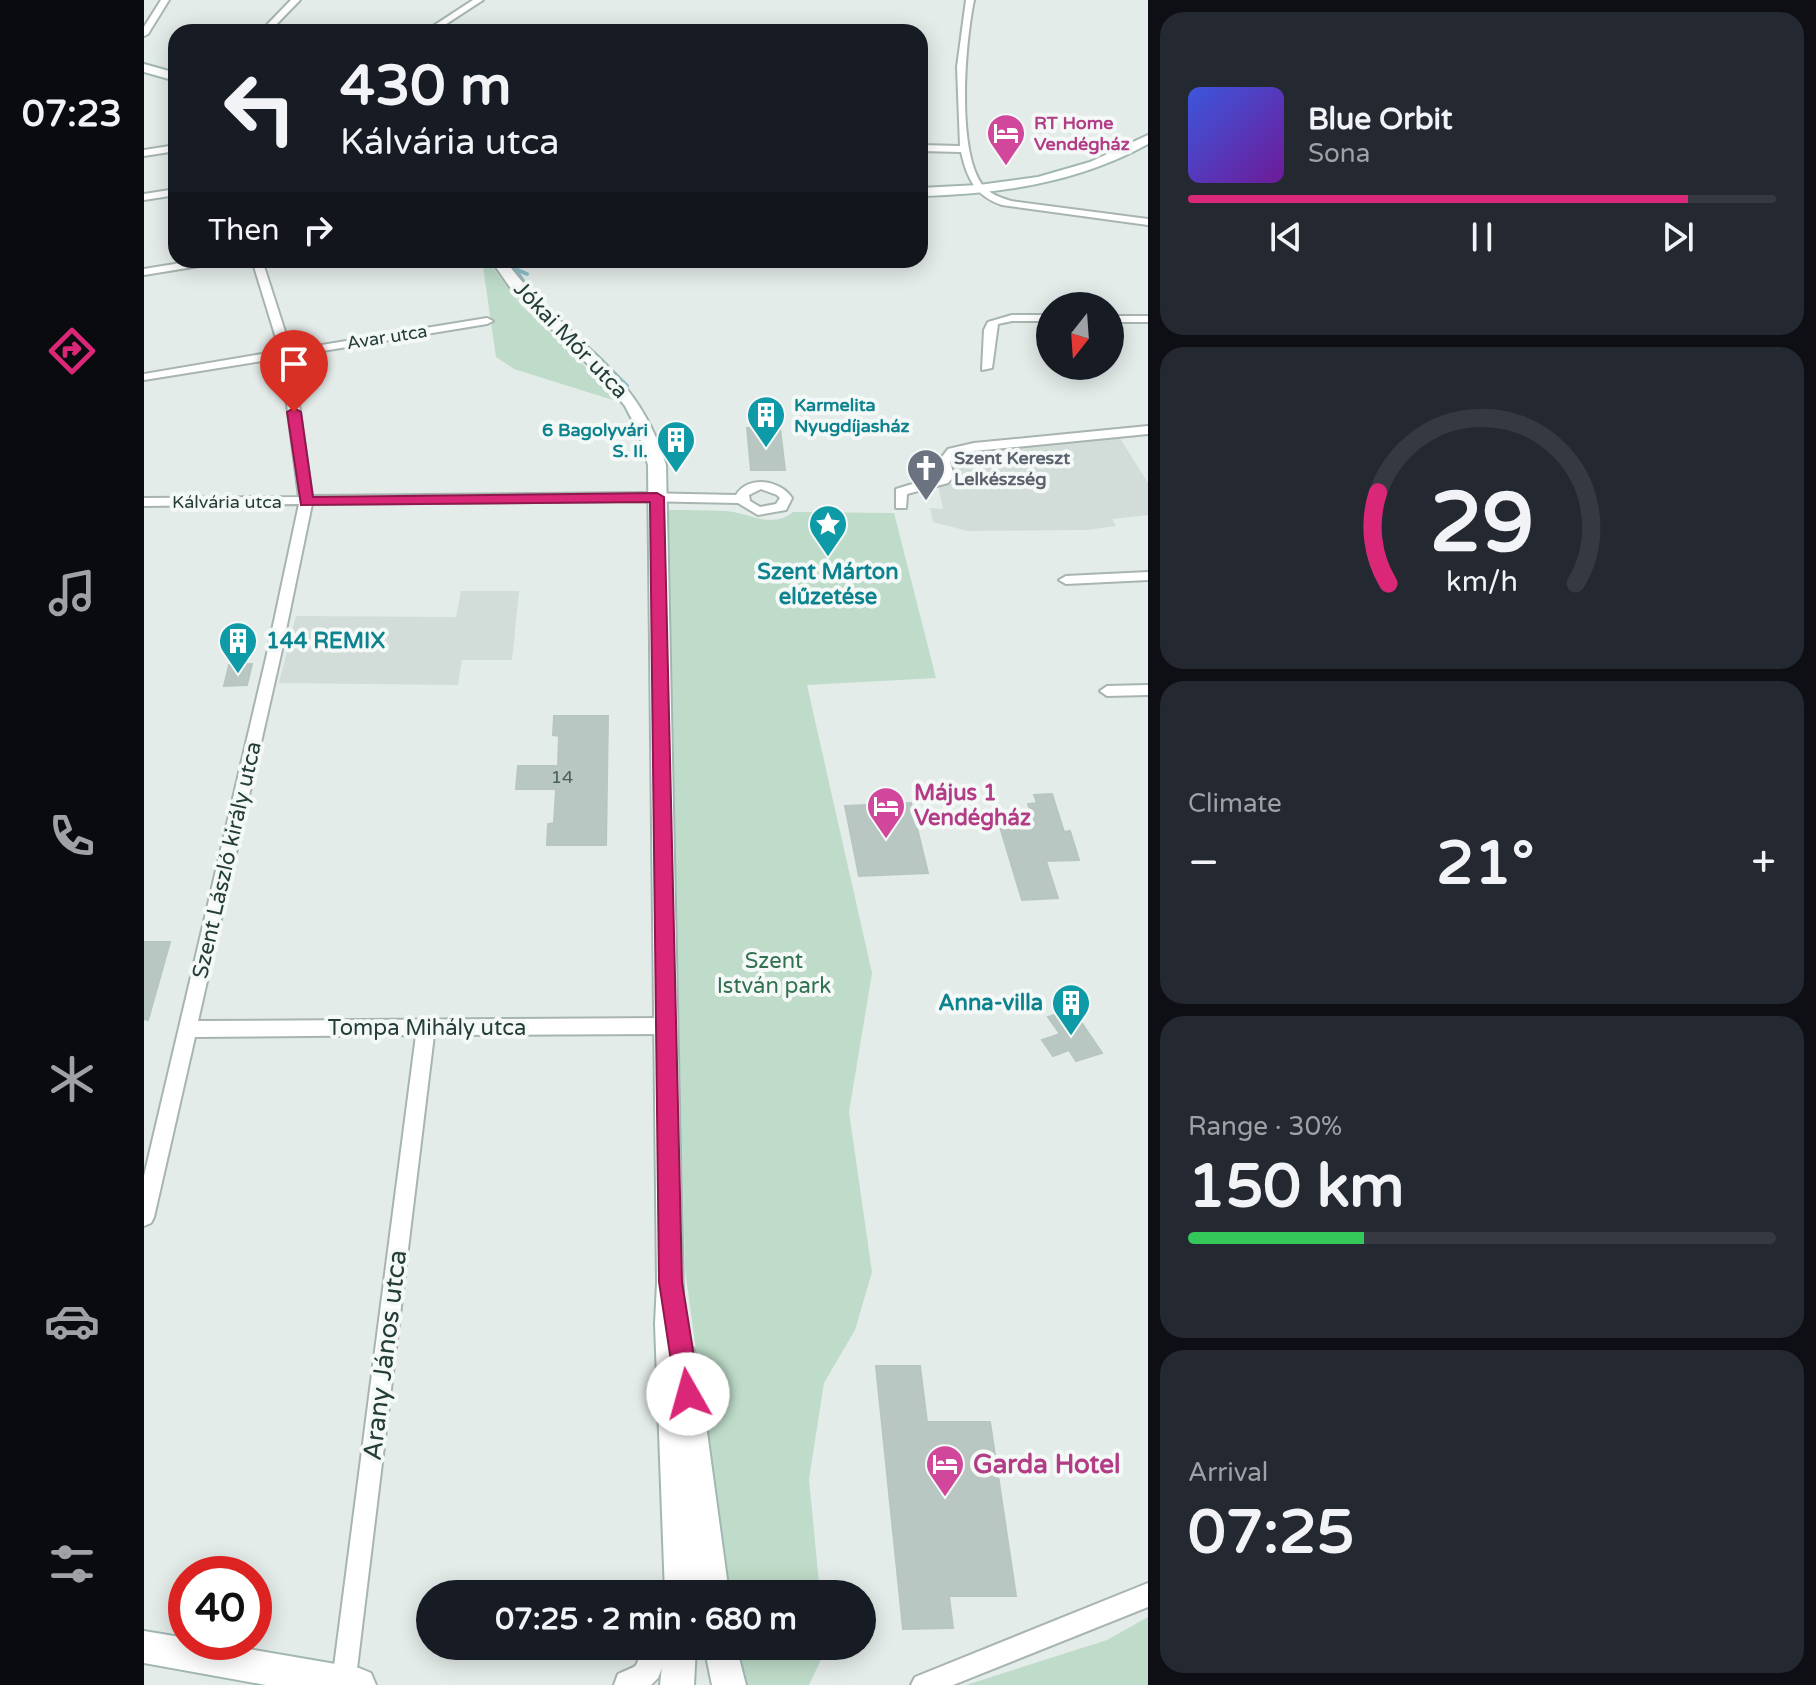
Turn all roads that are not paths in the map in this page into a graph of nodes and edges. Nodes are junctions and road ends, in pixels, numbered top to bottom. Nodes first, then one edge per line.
1 (165, 0) edge
2 (296, 0) edge
3 (479, 0) edge
4 (970, 0) edge
5 (144, 13) edge
6 (156, 13) junction
7 (272, 24) edge
8 (440, 24) edge
9 (144, 34) edge
10 (144, 68) edge
11 (168, 75) edge
12 (1148, 139) edge
13 (928, 148) edge
14 (168, 149) edge
15 (966, 149) junction
16 (144, 153) edge
17 (981, 189) junction
18 (928, 192) edge
19 (168, 193) edge
20 (144, 197) edge
21 (1148, 222) edge
22 (169, 268) edge
23 (259, 268) edge
24 (504, 268) edge
25 (144, 272) edge
26 (1036, 318) edge
27 (1124, 319) edge
28 (1148, 319) edge
29 (487, 321) dead end
30 (286, 353) junction
31 (986, 368) dead end
32 (144, 377) edge
33 (1148, 430) edge
34 (657, 497) junction
35 (742, 499) dead end
36 (144, 502) edge
37 (306, 502) junction
38 (901, 505) dead end
39 (1148, 576) edge
40 (1066, 580) dead end
41 (1148, 690) edge
42 (1107, 691) dead end
43 (664, 1026) junction
44 (426, 1028) junction
45 (189, 1029) junction
46 (144, 1217) edge
47 (671, 1282) junction
48 (675, 1465) junction
49 (666, 1580) edge
50 (680, 1580) edge
51 (711, 1580) edge
52 (1148, 1595) edge
53 (144, 1647) edge
54 (651, 1660) edge
55 (679, 1660) edge
56 (723, 1660) edge
57 (352, 1684) edge
58 (626, 1685) edge
59 (677, 1685) edge
60 (729, 1685) edge
61 (923, 1685) edge

1 - 6 street
2 - 7 street
3 - 8 street
4 - 15 street
5 - 6 street
6 - 9 street
10 - 11 street
12 - 17 street
13 - 15 street
14 - 16 street
15 - 17 street
17 - 18 street
17 - 21 street
19 - 20 street
22 - 25 street
23 - 30 street
24 - 34 street, Jókai Mór utca
26 - 31 street
27 - 28 street
29 - 30 street, Avar utca
30 - 32 street, Avar utca
30 - 37 street
33 - 38 street
34 - 35 street, Kálvária utca
34 - 37 street, Kálvária utca
34 - 43 street, Jókai Mór utca
36 - 37 street, Kálvária utca
37 - 45 street, Szent László király utca
39 - 40 street
41 - 42 street
43 - 44 street, Tompa Mihály utca
43 - 47 street, Jókai Mór utca
44 - 45 street, Tompa Mihály utca
44 - 57 street, Arany János utca
45 - 46 street, Szent László király utca
47 - 48 street, Jókai Mór utca
47 - 51 street, Jókai Mór utca
48 - 49 street
48 - 50 street, Jókai Mór utca
52 - 61 street
53 - 57 street
54 - 58 street
55 - 59 street
56 - 60 street

